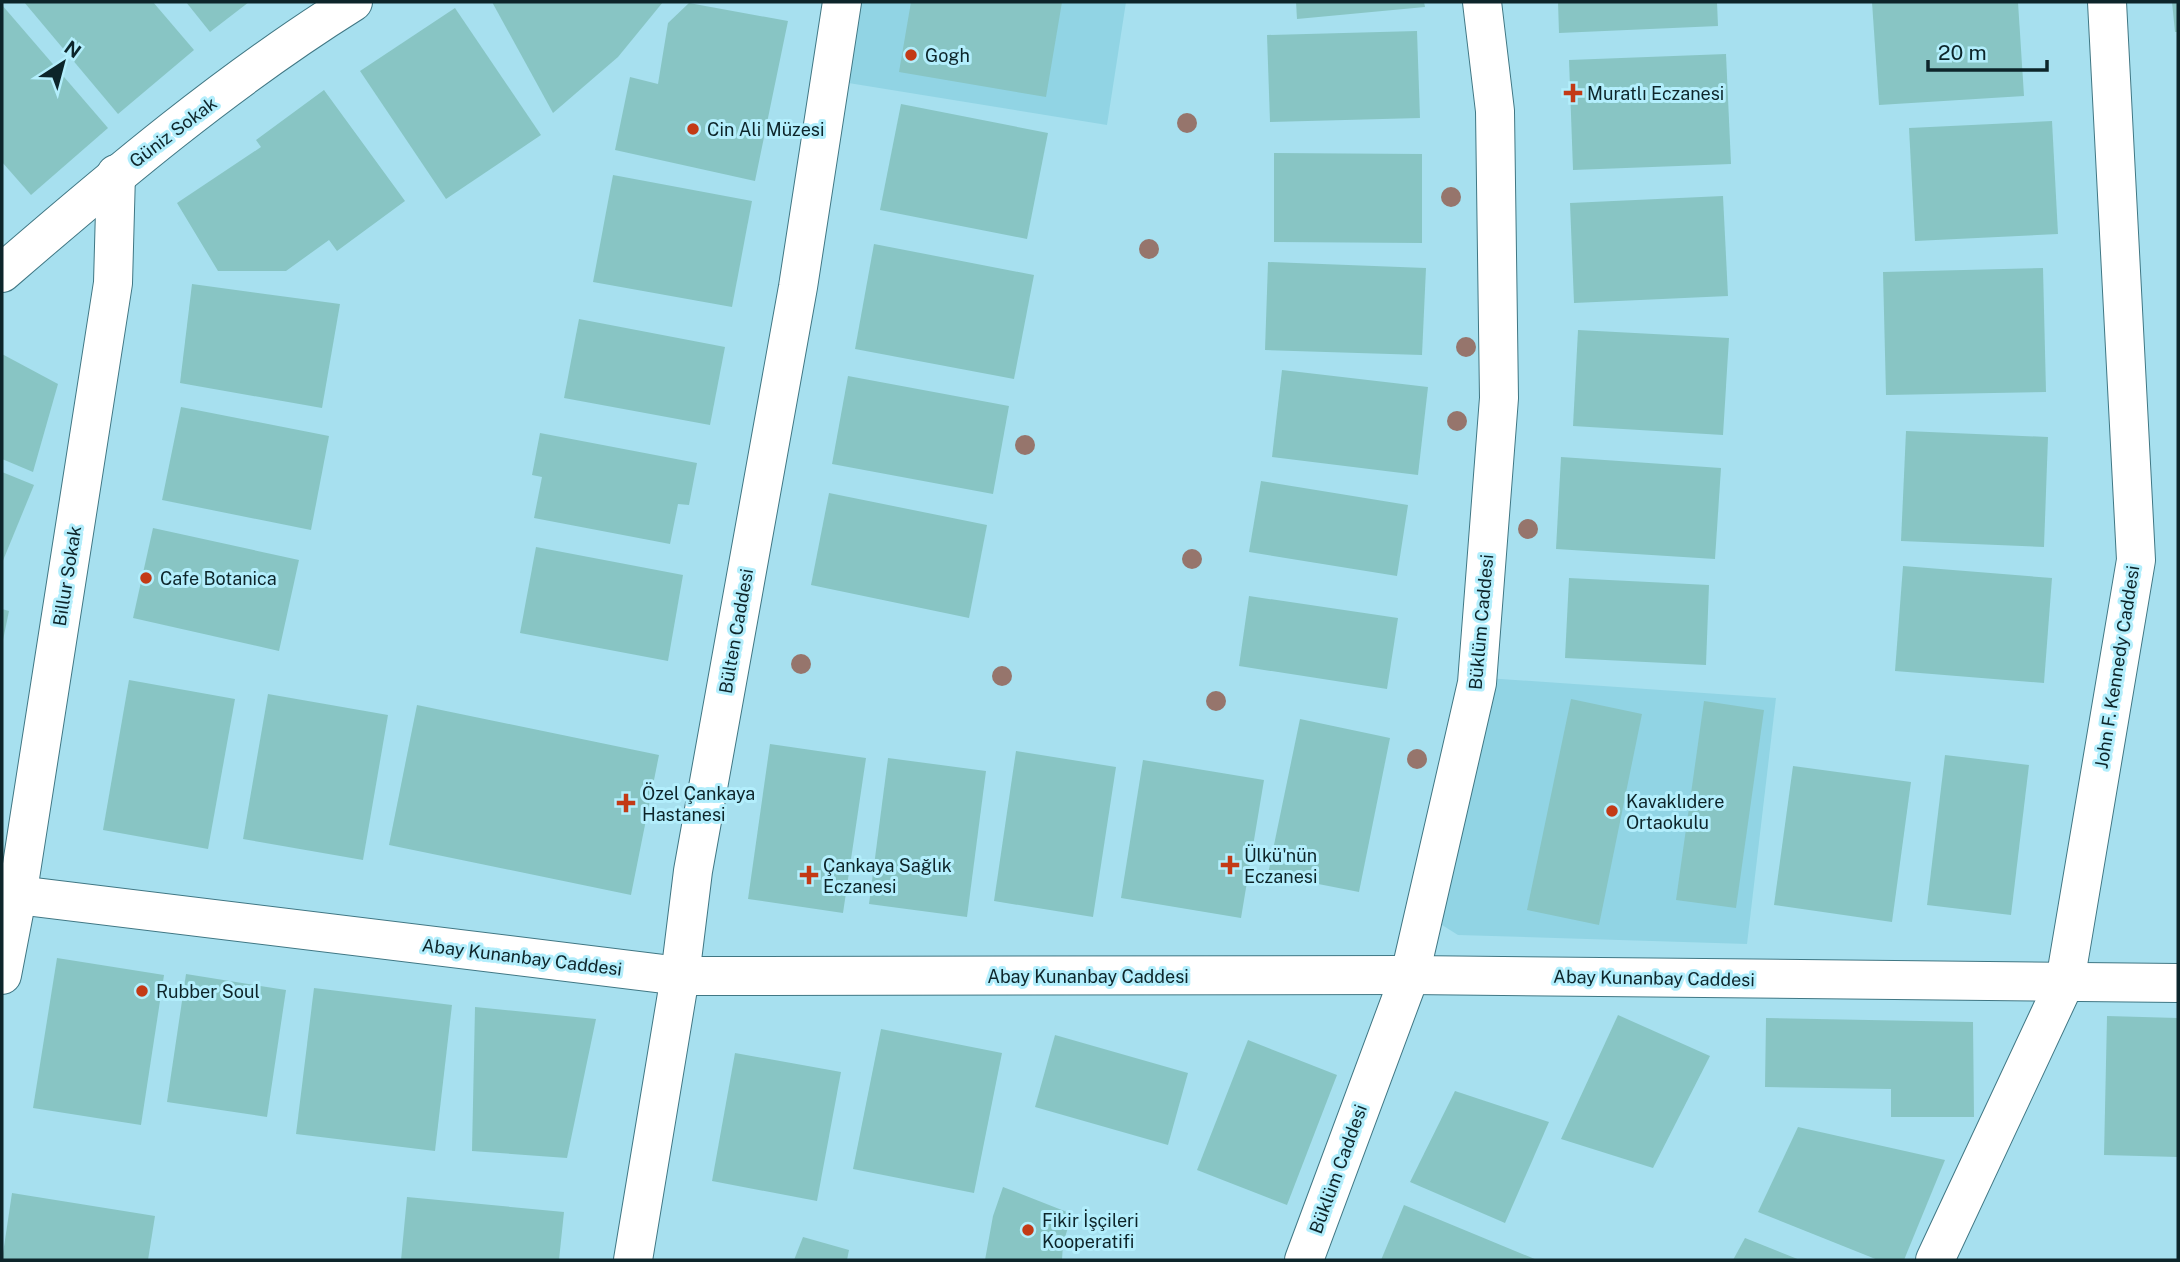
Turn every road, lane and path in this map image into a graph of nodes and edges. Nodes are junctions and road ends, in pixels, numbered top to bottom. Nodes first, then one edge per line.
1 (353, 2) edge
2 (842, 2) edge
3 (1482, 2) edge
4 (2107, 2) edge
5 (117, 174) junction
6 (2, 273) edge
7 (9, 895) edge
8 (2, 975) edge
9 (1410, 975) junction
10 (680, 976) junction
11 (2065, 982) junction
12 (2178, 983) edge
13 (633, 1260) edge
14 (1304, 1260) edge
15 (1936, 1260) edge

1 - 5 street, Güniz Sokak
2 - 10 street, Bülten Caddesi
3 - 9 street, Büklüm Caddesi
4 - 11 street, John F. Kennedy Caddesi
5 - 6 street, Güniz Sokak
5 - 7 street, Billur Sokak
7 - 8 street, Billur Sokak
7 - 10 street, Abay Kunanbay Caddesi
9 - 10 street, Abay Kunanbay Caddesi
9 - 11 street, Abay Kunanbay Caddesi
9 - 14 street, Büklüm Caddesi
10 - 13 street, Bülten Caddesi
11 - 12 street, Abay Kunanbay Caddesi
11 - 15 street, John F. Kennedy Caddesi

